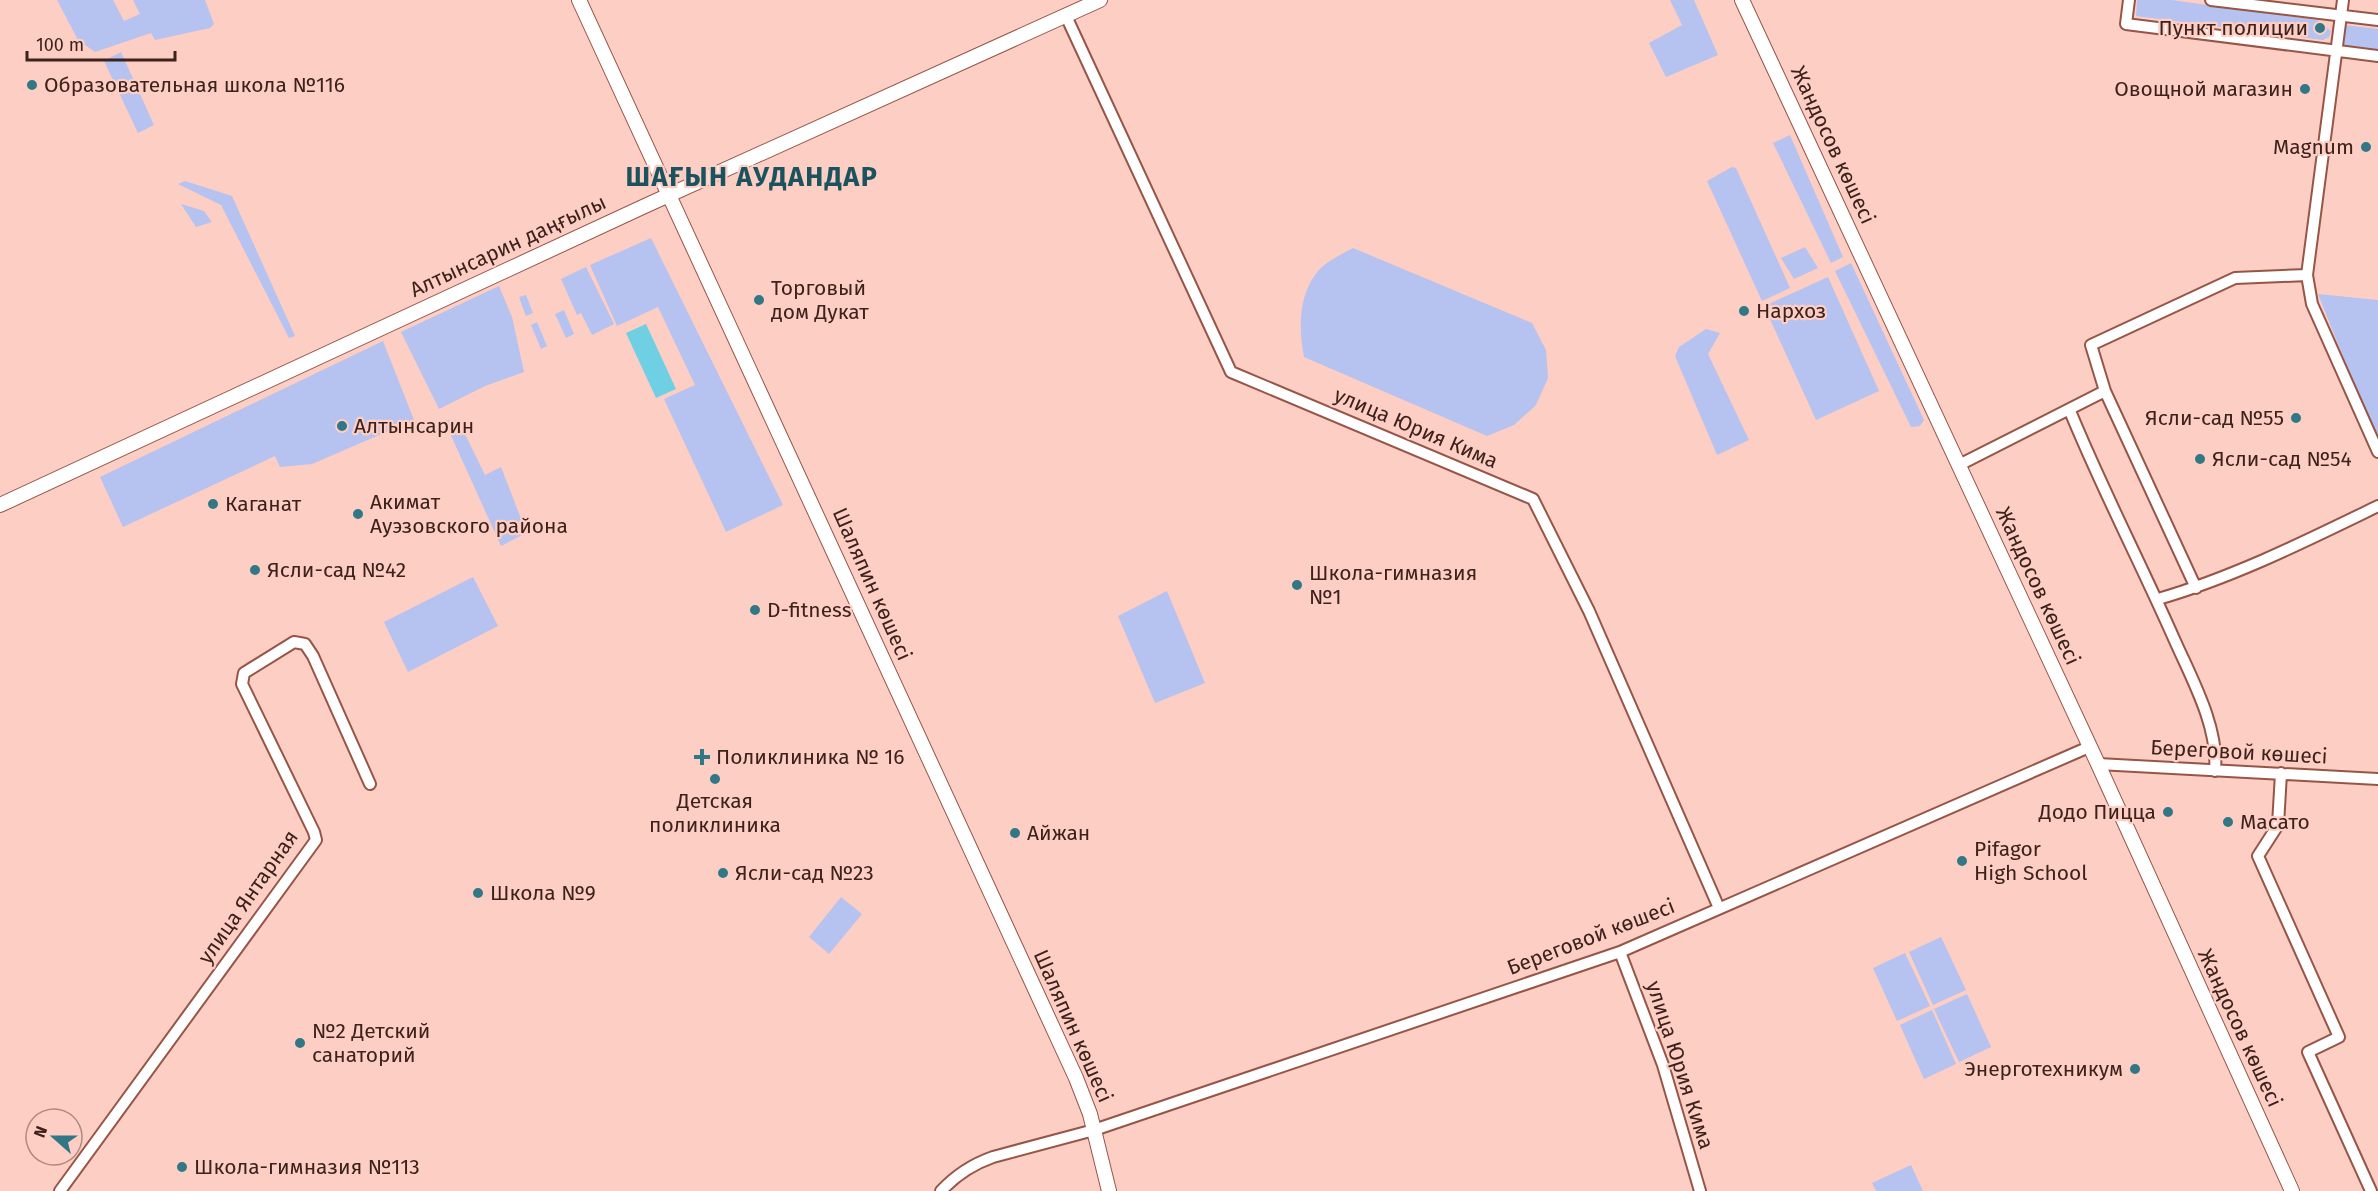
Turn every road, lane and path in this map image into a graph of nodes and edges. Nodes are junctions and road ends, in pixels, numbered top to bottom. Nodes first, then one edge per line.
1 (579, 0) edge
2 (1101, 0) edge
3 (1742, 0) edge
4 (2129, 0) edge
5 (2211, 0) edge
6 (2343, 0) edge
7 (2341, 15) junction
8 (1066, 16) junction
9 (2378, 20) edge
10 (2336, 51) junction
11 (2378, 56) edge
12 (669, 195) junction
13 (2307, 275) junction
14 (2105, 391) junction
15 (2070, 411) junction
16 (2378, 452) edge
17 (1959, 465) junction
18 (0, 505) edge
19 (2378, 506) edge
20 (2196, 588) junction
21 (2158, 599) junction
22 (2089, 747) junction
23 (2098, 764) junction
24 (2215, 771) junction
25 (2281, 773) junction
26 (2378, 779) edge
27 (370, 784) dead end
28 (1719, 908) junction
29 (1620, 952) junction
30 (1094, 1130) junction
31 (60, 1191) edge
32 (941, 1191) edge
33 (1109, 1191) edge
34 (1700, 1191) edge
35 (2292, 1191) edge
36 (2371, 1191) edge

1 - 12 main road, Шаляпин көшесі
2 - 8 main road, Алтынсарин даңғылы
3 - 17 main road, Жандосов көшесі
4 - 10 street
5 - 7 street
6 - 7 street
7 - 9 street
7 - 10 street
8 - 12 main road, Алтынсарин даңғылы
8 - 28 street, улица Юрия Кима
10 - 11 street
10 - 13 street
12 - 18 main road, Алтынсарин даңғылы
12 - 30 main road, Шаляпин көшесі
13 - 14 street
13 - 16 street
14 - 15 street
14 - 20 street
15 - 17 street
15 - 21 street
17 - 22 main road, Жандосов көшесі
19 - 20 street
20 - 21 street
21 - 24 street
22 - 23 main road, Жандосов көшесі
22 - 28 street, Береговой көшесі
23 - 24 street, Береговой көшесі
23 - 35 main road, Жандосов көшесі
24 - 25 street, Береговой көшесі
25 - 26 street, Береговой көшесі
25 - 36 street
27 - 31 street, улица Янтарная
28 - 29 street, Береговой көшесі
29 - 30 street, Береговой көшесі
29 - 34 street, улица Юрия Кима
30 - 32 street, Береговой көшесі
30 - 33 main road, Шаляпин көшесі

